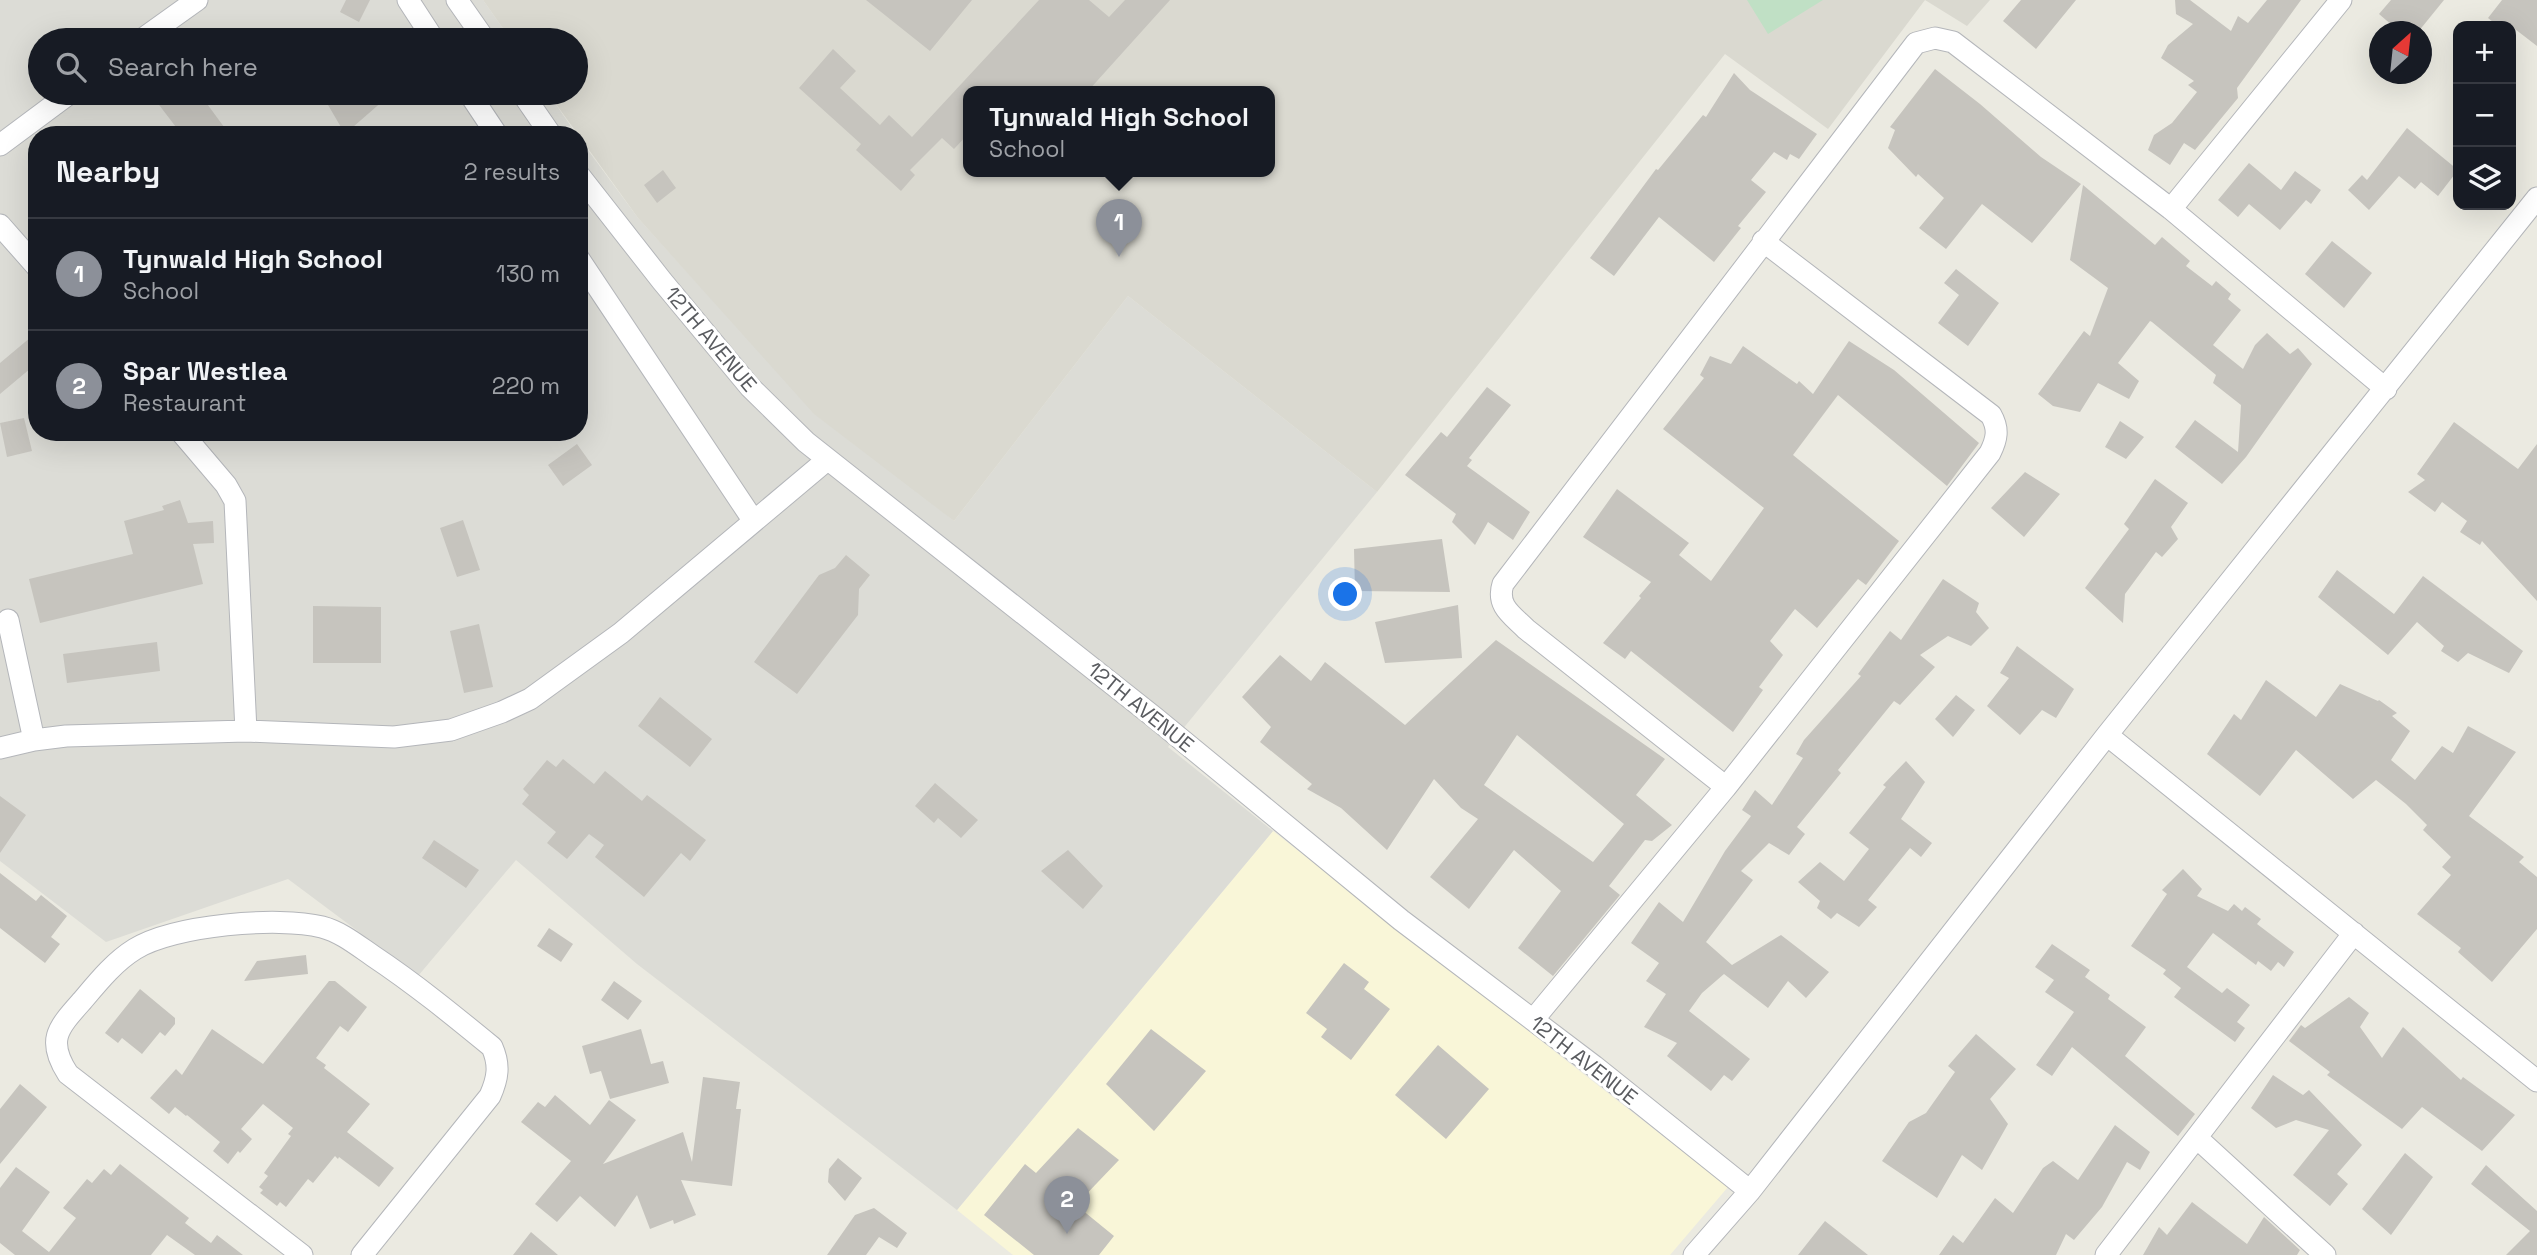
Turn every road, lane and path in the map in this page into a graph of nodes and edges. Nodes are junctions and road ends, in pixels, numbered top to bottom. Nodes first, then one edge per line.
1 (197, 0) edge
2 (408, 0) edge
3 (457, 0) edge
4 (2341, 0) edge
5 (158, 28) edge
6 (426, 28) edge
7 (477, 28) edge
8 (54, 105) edge
9 (477, 105) edge
10 (530, 105) edge
11 (491, 126) edge
12 (545, 126) edge
13 (0, 145) edge
14 (588, 186) edge
15 (2537, 198) edge
16 (2171, 209) junction
17 (0, 225) edge
18 (1763, 241) junction
19 (28, 257) edge
20 (588, 272) edge
21 (2386, 389) junction
22 (189, 441) edge
23 (827, 460) junction
24 (753, 520) junction
25 (8, 620) dead end
26 (246, 731) junction
27 (2107, 735) junction
28 (34, 740) junction
29 (0, 748) edge
30 (1726, 787) junction
31 (2354, 933) junction
32 (1533, 1020) junction
33 (2537, 1080) edge
34 (2197, 1138) junction
35 (1750, 1191) junction
36 (302, 1255) edge
37 (362, 1255) edge
38 (1694, 1255) edge
39 (2106, 1255) edge
40 (2325, 1255) edge

1 - 5 street
2 - 6 street
3 - 7 street
4 - 16 street
8 - 13 street
9 - 11 street
10 - 12 street
14 - 23 street, 12TH AVENUE
15 - 21 street
16 - 18 street
16 - 21 street
17 - 19 street
18 - 30 street
18 - 30 street
20 - 24 street
21 - 27 street
22 - 26 street
23 - 24 street
23 - 32 street, 12TH AVENUE
24 - 26 street
25 - 28 street
26 - 28 street
27 - 31 street
27 - 35 street
28 - 29 street
30 - 32 street
31 - 33 street
31 - 34 street
32 - 35 street, 12TH AVENUE
34 - 39 street
34 - 40 street
35 - 38 street
36 - 37 street

